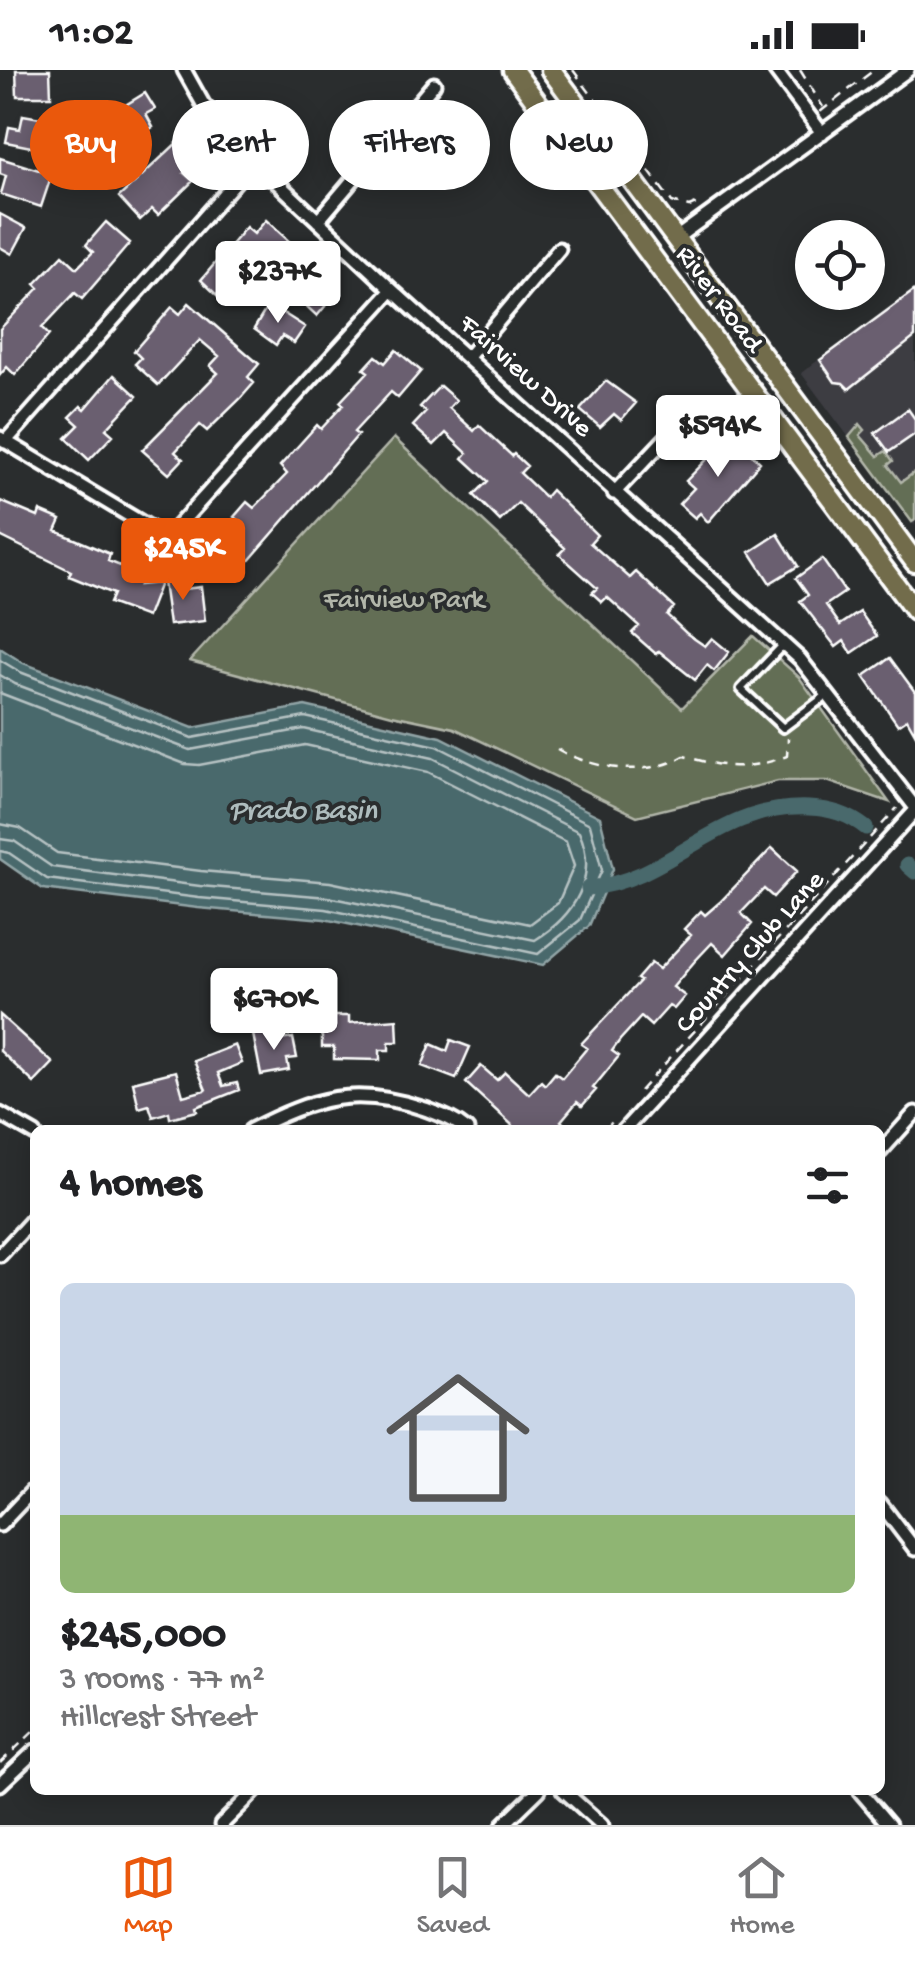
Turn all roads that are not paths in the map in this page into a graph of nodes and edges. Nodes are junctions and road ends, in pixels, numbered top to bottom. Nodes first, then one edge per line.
1 (184, 70) edge
2 (513, 70) edge
3 (550, 70) edge
4 (775, 70) edge
5 (908, 70) edge
6 (434, 84) dead end
7 (201, 100) edge
8 (822, 133) junction
9 (228, 190) edge
10 (285, 190) edge
11 (318, 221) junction
12 (675, 239) junction
13 (559, 249) dead end
14 (392, 290) junction
15 (468, 358) junction
16 (687, 416) dead end
17 (2, 440) edge
18 (614, 493) junction
19 (915, 562) edge
20 (915, 611) edge
21 (784, 644) junction
22 (827, 695) junction
23 (912, 805) edge
24 (915, 1112) edge
25 (0, 1114) edge
26 (261, 1125) edge
27 (462, 1125) edge
28 (628, 1125) edge
29 (30, 1131) edge
30 (885, 1146) edge
31 (30, 1222) edge
32 (0, 1255) edge
33 (30, 1493) edge
34 (885, 1510) edge
35 (0, 1525) edge
36 (915, 1549) edge
37 (30, 1756) edge
38 (0, 1784) edge
39 (251, 1795) edge
40 (534, 1795) edge
41 (569, 1795) edge
42 (864, 1795) edge
43 (221, 1825) edge
44 (504, 1825) edge
45 (602, 1825) edge
46 (890, 1825) edge

1 - 7 street, Fairview Drive
2 - 20 main road, River Road
3 - 12 main road, River Road
4 - 8 street
5 - 8 street
6 - 11 street
8 - 12 street
9 - 17 street
10 - 11 street, Fairview Drive
11 - 14 street, Fairview Drive
12 - 19 main road, River Road
13 - 15 street
14 - 15 street, Fairview Drive
14 - 17 street
15 - 18 street, Fairview Drive
16 - 18 street
18 - 21 street, Fairview Drive
21 - 22 street, Fairview Drive
21 - 22 lane
22 - 23 street, Fairview Drive
23 - 28 street, Country Club Lane
24 - 30 street
25 - 29 street
26 - 27 street
31 - 32 street
33 - 35 street
34 - 36 street
37 - 38 street
39 - 43 street
40 - 44 street
41 - 45 street
42 - 46 street

